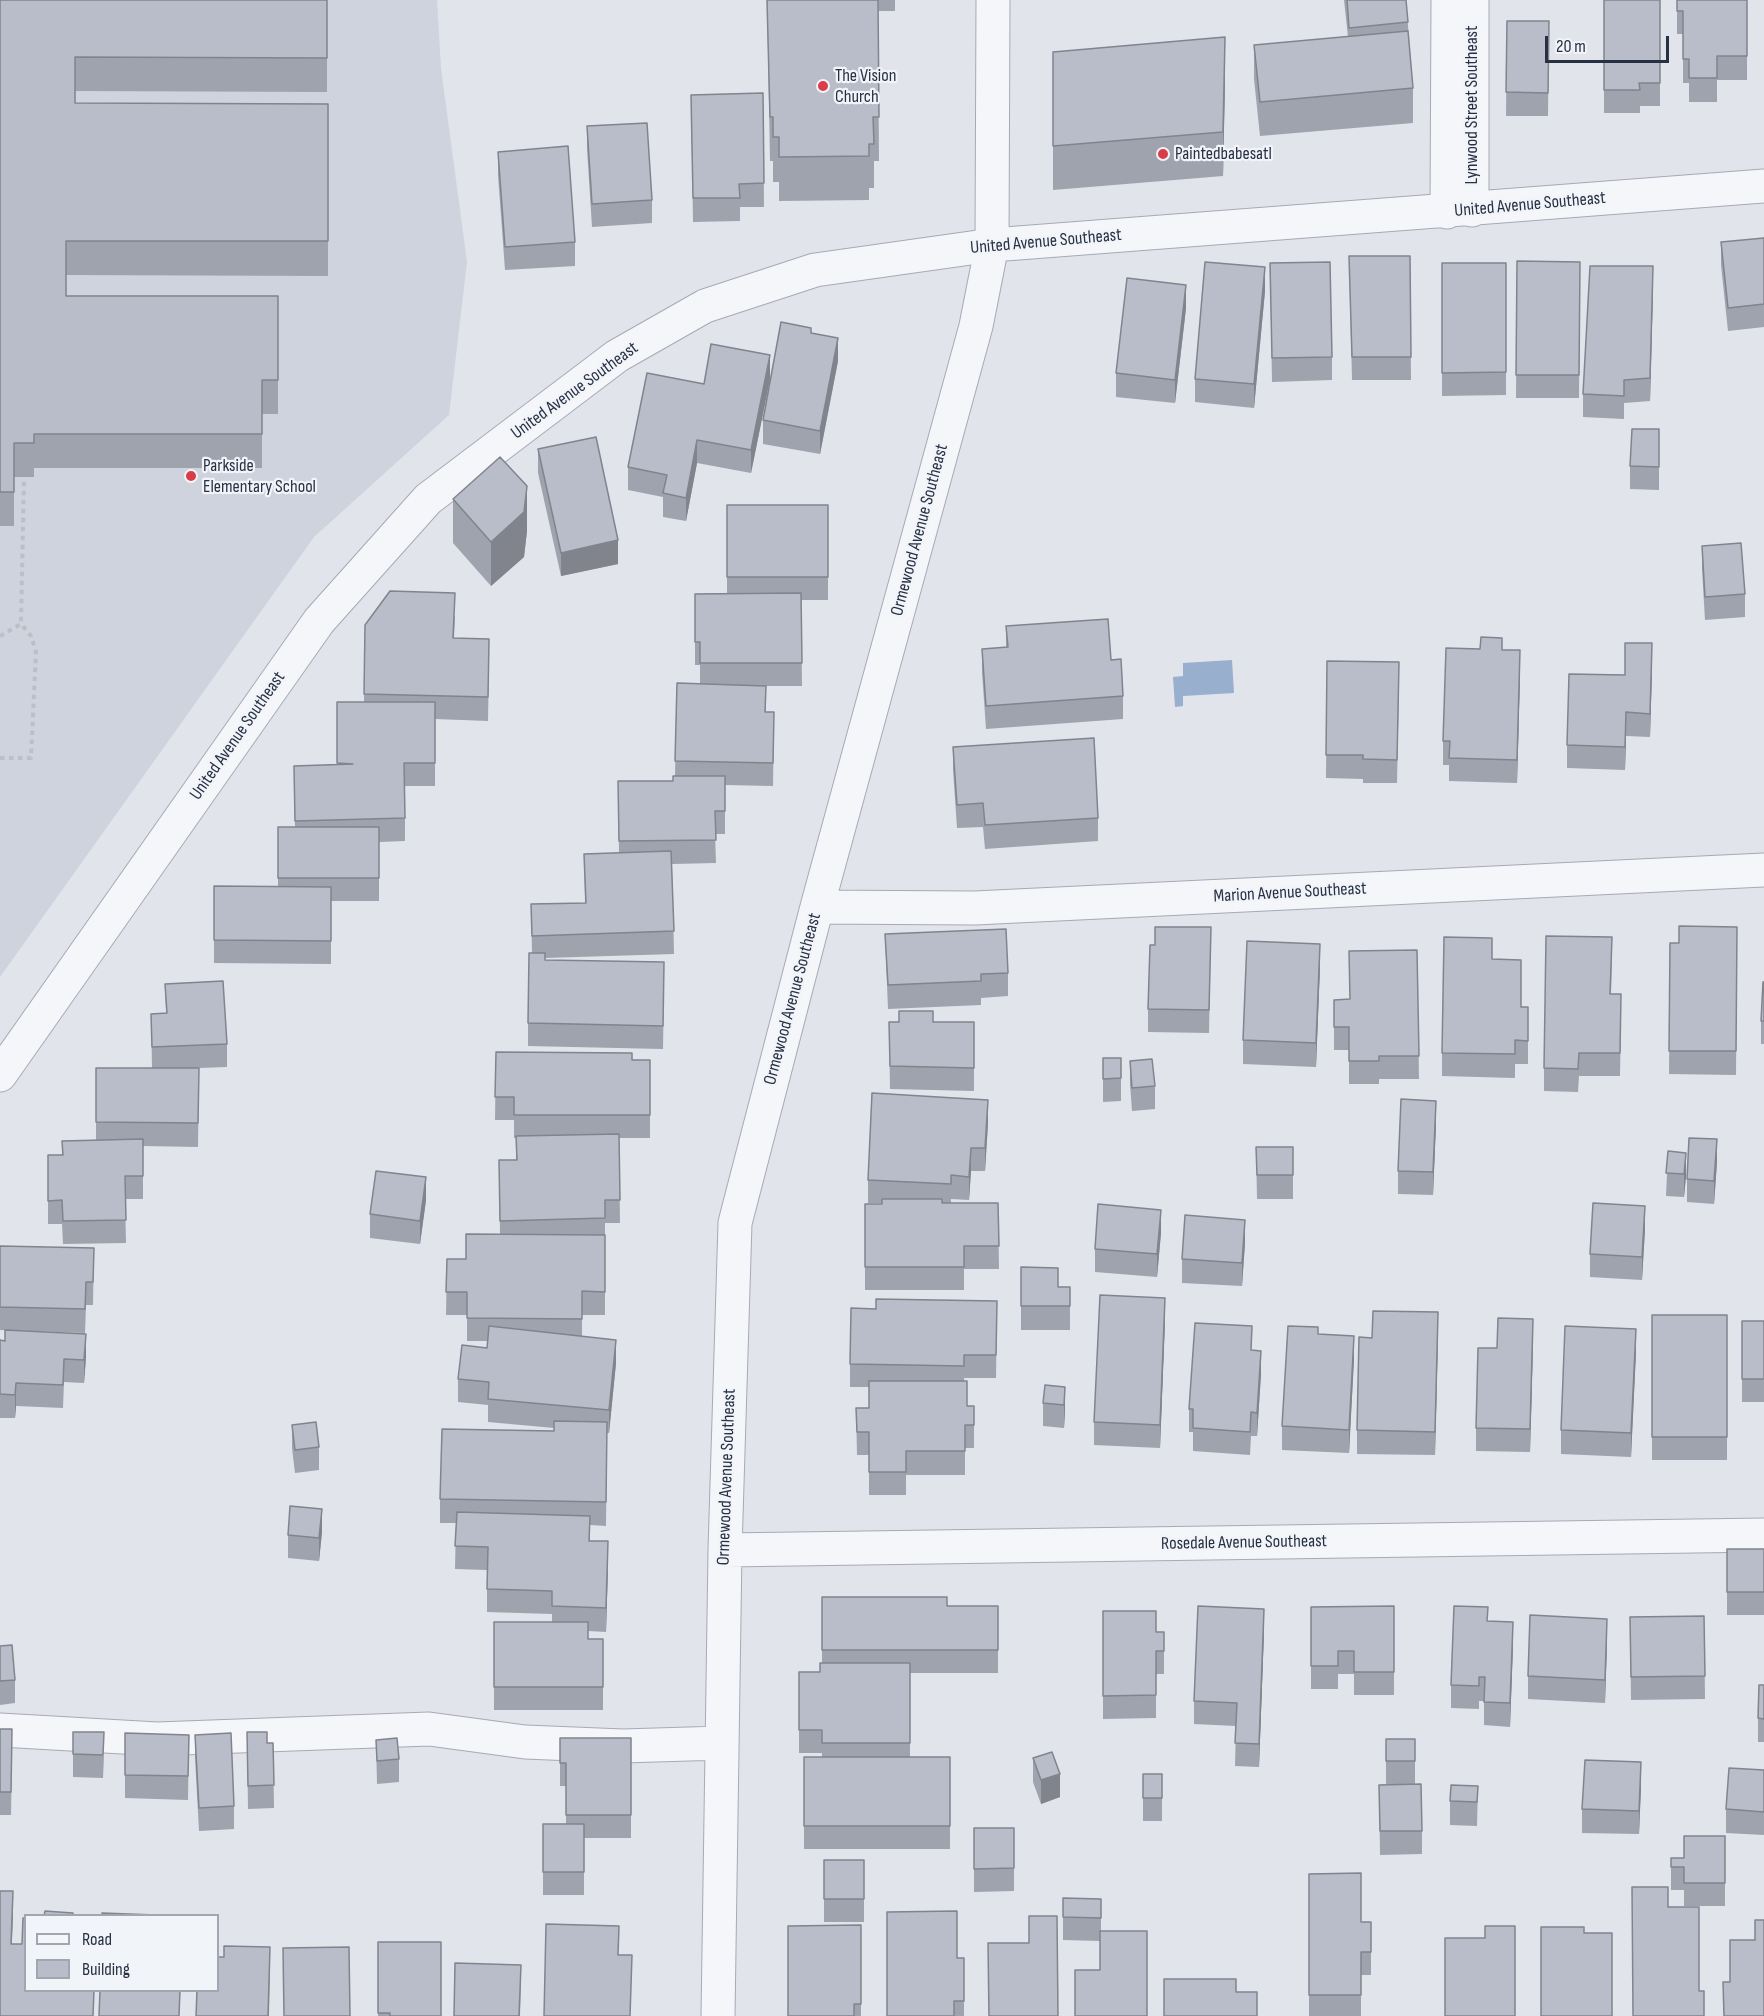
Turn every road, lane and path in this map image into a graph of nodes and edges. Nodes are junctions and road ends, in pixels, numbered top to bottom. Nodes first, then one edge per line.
1 (993, 0) edge
2 (1448, 0) edge
3 (1472, 0) edge
4 (1764, 186) edge
5 (1459, 211) junction
6 (992, 245) junction
7 (24, 477) dead end
8 (21, 624) junction
9 (0, 636) edge
10 (0, 758) edge
11 (1764, 870) edge
12 (817, 907) junction
13 (0, 1075) edge
14 (1764, 1535) edge
15 (724, 1550) junction
16 (0, 1730) edge
17 (722, 1743) junction
18 (718, 2016) edge

1 - 6 street, Ormewood Avenue Southeast
2 - 5 street
3 - 5 street, Lynwood Street Southeast
4 - 5 street, United Avenue Southeast
5 - 6 street, United Avenue Southeast
6 - 12 street, Ormewood Avenue Southeast
6 - 13 street, United Avenue Southeast
7 - 8 path
8 - 9 path
8 - 10 path
11 - 12 street, Marion Avenue Southeast
12 - 15 street, Ormewood Avenue Southeast
14 - 15 street, Rosedale Avenue Southeast
15 - 17 street, Ormewood Avenue Southeast
16 - 17 street
17 - 18 street, Ormewood Avenue Southeast

